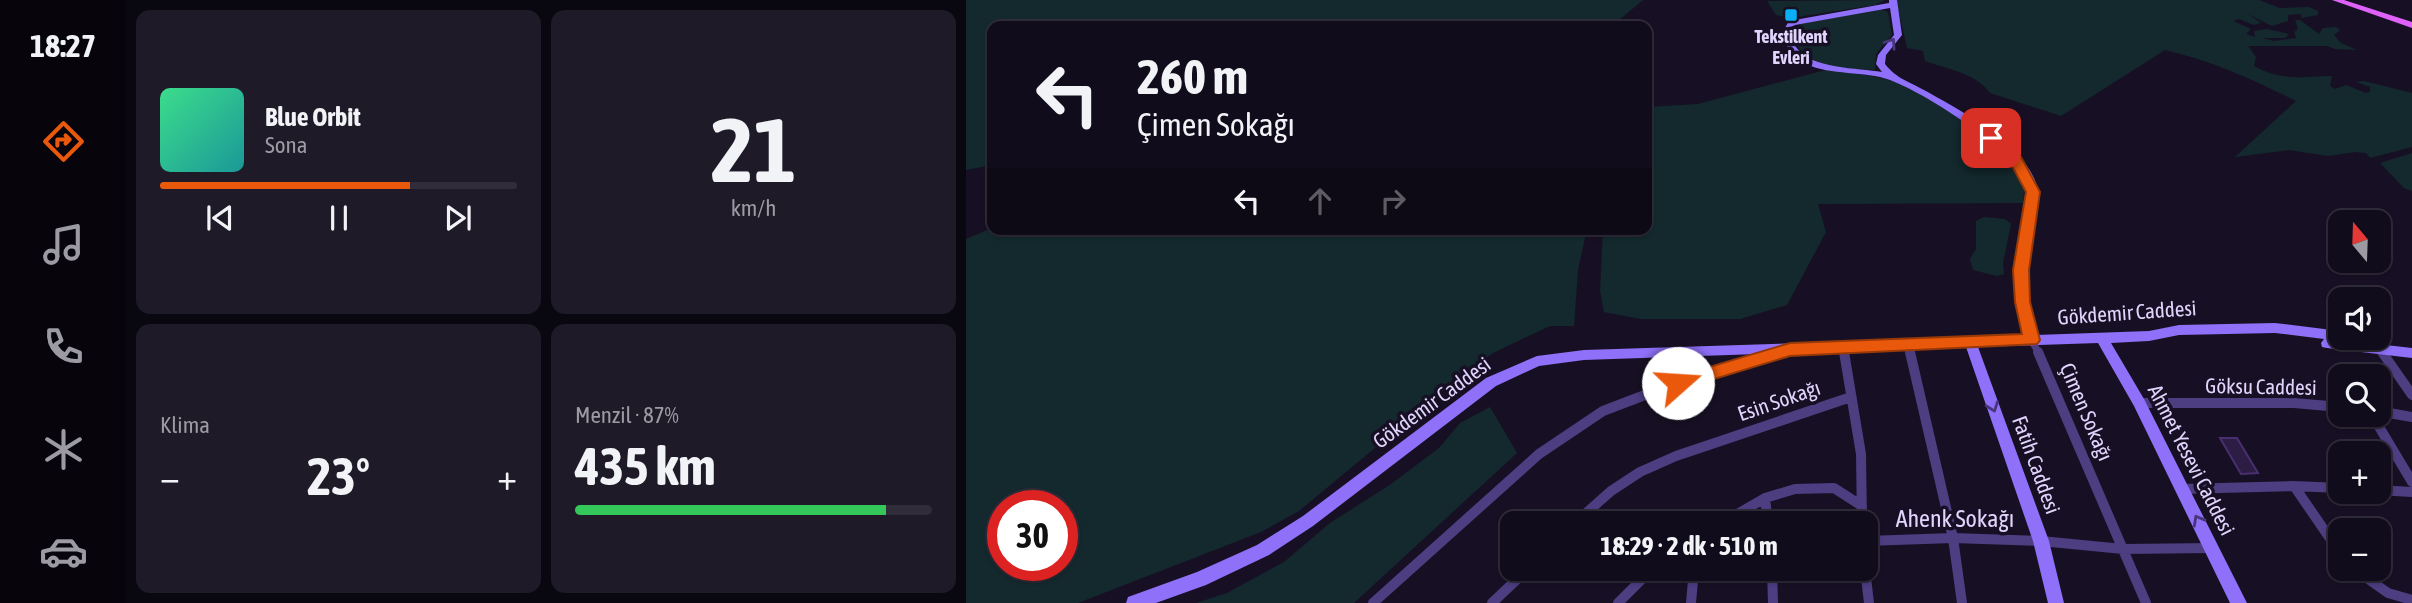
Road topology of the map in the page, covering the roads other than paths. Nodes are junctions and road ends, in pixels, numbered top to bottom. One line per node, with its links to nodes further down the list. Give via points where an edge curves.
1 (2336, 0): 4 (main road)
2 (2346, 0): 4 (main road)
3 (1893, 2): 5 (main road, one-way to 3, via 1880,64 1898,35); 5 (main road, Çimen Sokağı, via 1798,21 1789,26 1786,36 1793,50 1813,63)
4 (2412, 23)
5 (1891, 76): 9 (main road, Çimen Sokağı, via 1969,122 2024,170 2033,192 2021,270 2022,302)
6 (2149, 335): 7 (main road, Gökdemir Caddesi, via 2275,328); 8 (main road, Gökdemir Caddesi); 10 (main road)
7 (2328, 335)
8 (2102, 338): 9 (main road, Gökdemir Caddesi); 22 (main road, Ahmet Yesevi Caddesi)
9 (2031, 340): 11 (main road, Gökdemir Caddesi); 44 (street, Çimen Sokağı)
10 (2328, 341)
11 (1970, 342): 12 (main road, Gökdemir Caddesi); 42 (main road, Fatih Caddesi, one-way to 42)
12 (1908, 344): 15 (main road, Gökdemir Caddesi); 40 (street)
13 (2412, 344): 14 (main road)
14 (2391, 345)
15 (1843, 347): 17 (main road, Gökdemir Caddesi); 21 (street)
16 (2391, 348): 19 (main road)
17 (1790, 349): 52 (main road, Gökdemir Caddesi, via 1558,357 1515,369 1263,550); 53 (street, Gökdemir Caddesi, via 1700,374 1603,411 1539,454)
18 (2380, 350): 20 (street)
19 (2412, 353)
20 (2412, 395)
21 (1851, 397): 34 (street, via 1861,454); 35 (street, Esin Sokağı, via 1676,456 1640,472)
22 (2139, 403): 23 (street, Göksu Caddesi); 30 (main road, Ahmet Yesevi Caddesi)
23 (2328, 406)
24 (2391, 413): 25 (street)
25 (2412, 417)
26 (2379, 427): 27 (street)
27 (2412, 482)
28 (2294, 486): 29 (street); 30 (street); 39 (street)
29 (2328, 487)
30 (2181, 489): 43 (main road, Ahmet Yesevi Caddesi, one-way to 30)
31 (2391, 491): 32 (street)
32 (2412, 492)
33 (1765, 498): 34 (street, via 1795,489 1834,488); 36 (street); 37 (street)
34 (1862, 506): 38 (street)
35 (1588, 511)
36 (1743, 511)
37 (1767, 511)
38 (1862, 511)
39 (2328, 535)
40 (1952, 538): 41 (street, Ahenk Sokağı); 42 (street, Ahenk Sokağı); 59 (street)
41 (1878, 541)
42 (2041, 541): 44 (street, Ahenk Sokağı); 60 (main road, Fatih Caddesi)
43 (2213, 548): 44 (street, Ahenk Sokağı); 62 (main road, Ahmet Yesevi Caddesi)
44 (2123, 549): 61 (street, Çimen Sokağı)
45 (1515, 581): 54 (street)
46 (1640, 581): 55 (street)
47 (1693, 581): 56 (street)
48 (1772, 581): 57 (street)
49 (1866, 581): 58 (street)
50 (2371, 581): 51 (street, via 2388,593)
51 (2412, 600)
52 (1134, 603)
53 (1373, 603)
54 (1492, 603)
55 (1618, 603)
56 (1691, 603)
57 (1773, 603)
58 (1869, 603)
59 (1962, 603)
60 (2056, 603)
61 (2146, 603)
62 (2239, 603)

